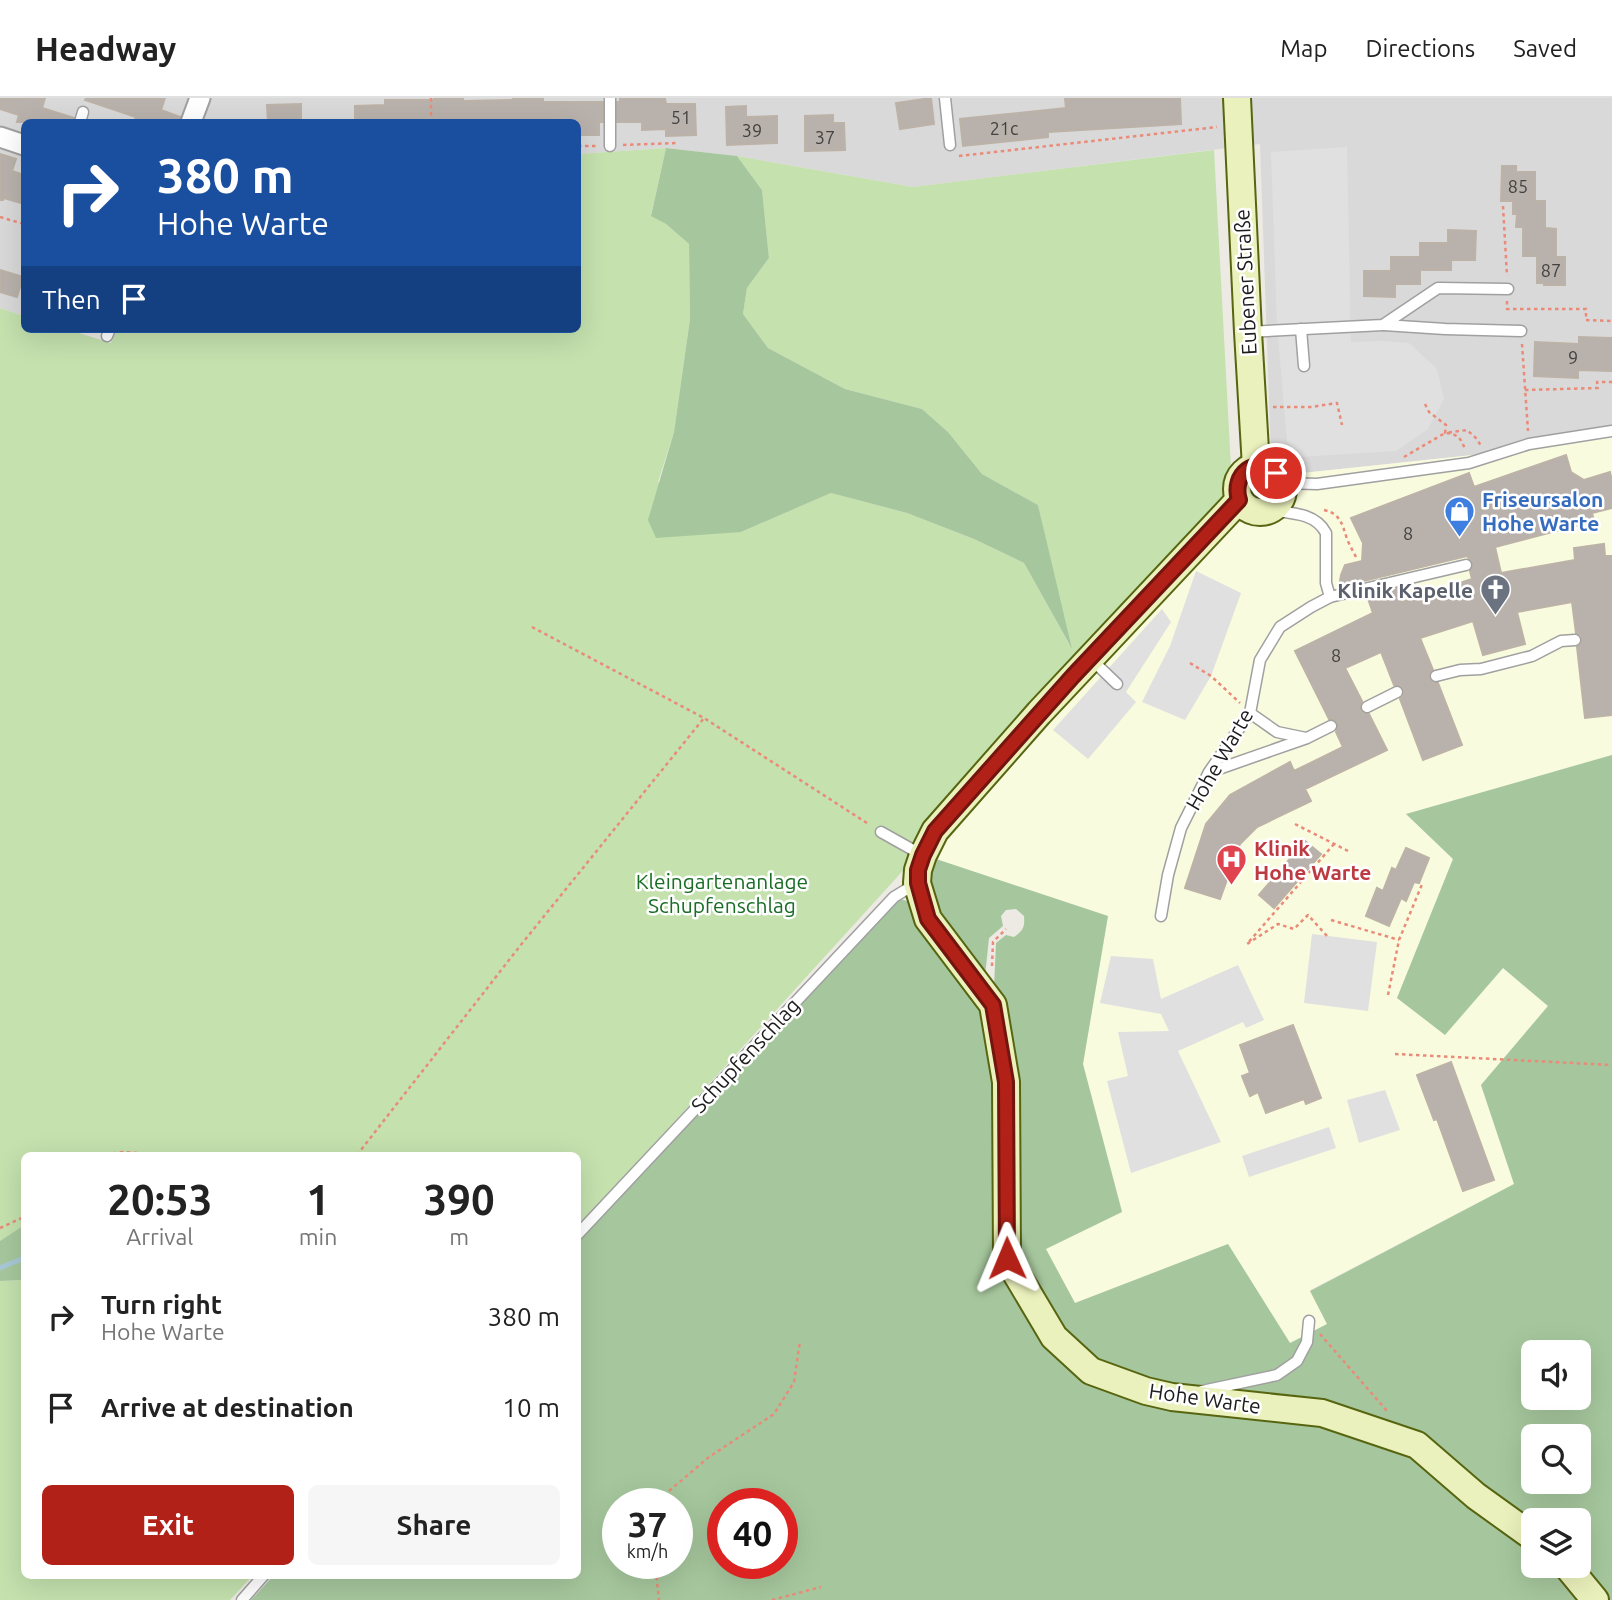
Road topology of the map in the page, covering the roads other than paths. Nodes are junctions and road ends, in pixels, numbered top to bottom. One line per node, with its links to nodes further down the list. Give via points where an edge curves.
1 (200, 98): 5 (street)
2 (610, 98): 9 (lane)
3 (945, 98): 8 (lane)
4 (1237, 98): 14 (street, Eubener Straße)
5 (192, 119)
6 (0, 137): 7 (street)
7 (21, 144)
8 (950, 145)
9 (610, 146)
10 (1508, 289): 11 (lane, via 1438,288)
11 (1383, 325): 12 (lane); 13 (lane)
12 (1301, 330): 14 (lane); 15 (lane)
13 (1521, 331)
14 (1248, 332): 19 (street, Eubener Straße)
15 (1304, 366)
16 (1612, 431): 17 (lane)
17 (1595, 435): 18 (lane); 20 (lane, via 1529,444 1469,463 1317,484)
18 (1612, 439)
19 (1256, 467): 20 (street, via 1272,469); 21 (street, Hohe Warte, via 1241,476)
20 (1282, 483): 22 (street, via 1280,500)
21 (1239, 500): 22 (street, via 1251,510); 26 (street, Hohe Warte)
22 (1268, 510): 24 (lane, via 1301,515 1322,526)
23 (1466, 565): 24 (lane, Hohe Warte)
24 (1330, 597): 31 (lane, Hohe Warte, via 1280,627 1260,660)
25 (1575, 640): 27 (lane, via 1561,641 1532,656)
26 (1089, 658): 28 (lane); 36 (street, Hohe Warte, via 935,831)
27 (1436, 676)
28 (1116, 684)
29 (1397, 692): 30 (lane)
30 (1367, 707)
31 (1250, 713): 33 (lane, via 1277,732); 34 (lane, Hohe Warte)
32 (1331, 726): 33 (lane)
33 (1307, 738): 34 (lane)
34 (1209, 772): 38 (lane, Hohe Warte, via 1181,828)
35 (881, 832): 36 (lane)
36 (923, 855): 37 (street, Hohe Warte)
37 (918, 883): 39 (lane, Schupfenschlag, via 894,897); 41 (street, Hohe Warte, via 928,919 993,1005 1006,1082 1007,1258 1054,1337 1091,1371)
38 (1161, 916)
39 (581, 1231)
40 (1309, 1321): 41 (lane, via 1307,1342 1297,1361 1277,1375)
41 (1172, 1397): 42 (street, Hohe Warte, via 1322,1413 1417,1445)
42 (1521, 1528)
43 (1577, 1578): 46 (street)
44 (260, 1579): 45 (lane)
45 (242, 1600)
46 (1595, 1600)

